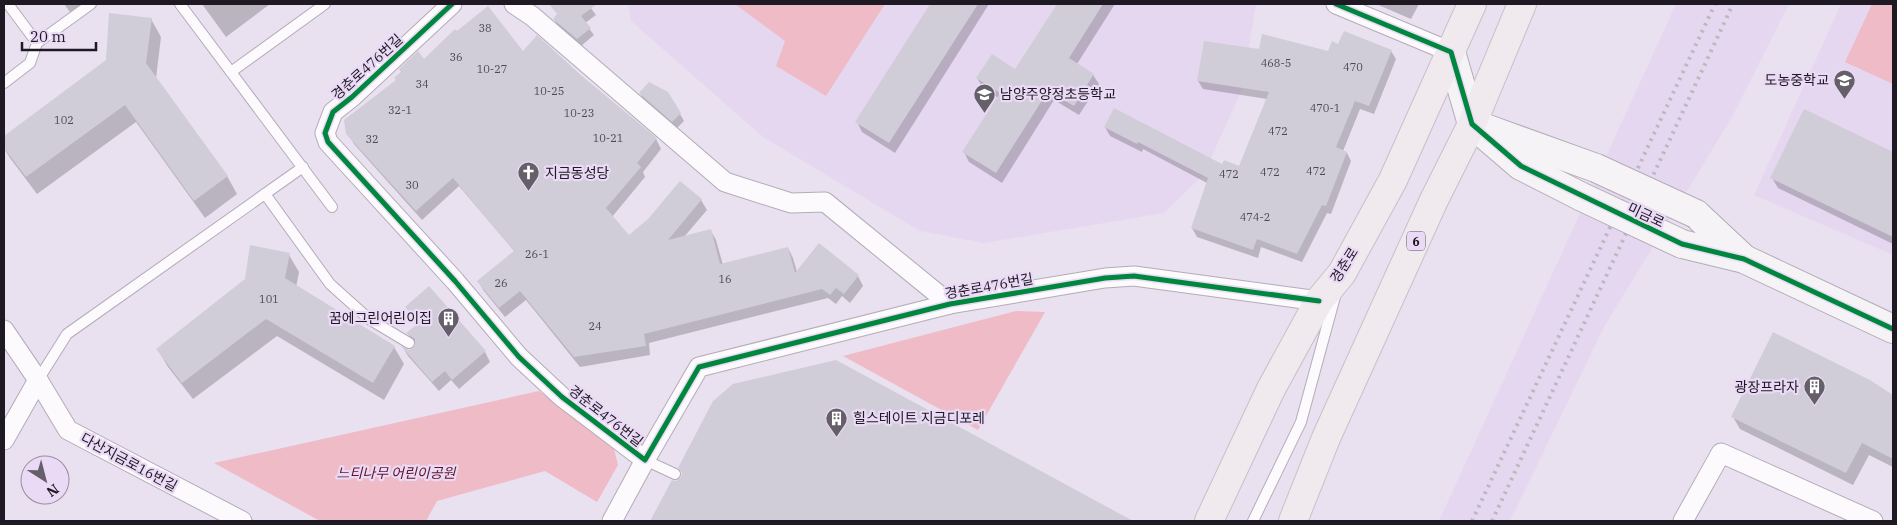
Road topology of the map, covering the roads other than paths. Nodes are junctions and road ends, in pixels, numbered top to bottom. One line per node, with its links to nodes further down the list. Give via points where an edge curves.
1 (8, 4): 10 (lane)
2 (91, 4): 10 (lane)
3 (180, 4): 12 (lane)
4 (325, 4): 12 (lane)
5 (452, 4): 27 (street, 경춘로476번길, via 333,112 325,133 328,142 519,357 562,397)
6 (514, 4): 21 (street, via 725,182 791,203 825,202)
7 (1336, 4): 11 (street)
8 (1472, 4): 11 (main road, 경춘로)
9 (1522, 4): 14 (main road, 6)
10 (37, 42): 13 (lane, via 30,63)
11 (1451, 52): 14 (street); 19 (main road, 경춘로, via 1393,180)
12 (231, 72): 15 (lane)
13 (4, 83)
14 (1472, 124): 18 (street, 미금로, bridge, via 1596,168 1696,214); 18 (street, 미금로, bridge, via 1521,166 1582,197 1682,244); 29 (main road, 6)
15 (303, 167): 16 (lane); 17 (lane)
16 (265, 194): 24 (lane, via 330,284 369,319); 25 (lane, via 66,334)
17 (332, 207)
18 (1744, 258): 22 (street, 미금로)
19 (1342, 273): 20 (main road, 경춘로); 33 (lane, via 1301,422)
20 (1319, 301): 21 (street, 경춘로476번길, via 1134,276); 32 (main road, 경춘로, via 1271,389)
21 (950, 304): 27 (street, 경춘로476번길, via 700,368)
22 (1893, 328)
23 (4, 330): 25 (street, 다산지금로16번길)
24 (409, 343)
25 (38, 380): 26 (street); 30 (street, 다산지금로16번길, via 68,430)
26 (4, 440)
27 (645, 460): 28 (lane); 31 (street)
28 (675, 474)
29 (1291, 513)
30 (242, 521)
31 (612, 521)
32 (1209, 521)
33 (1253, 521)
34 (1683, 521): 35 (street, via 1721,453)
35 (1873, 521)

